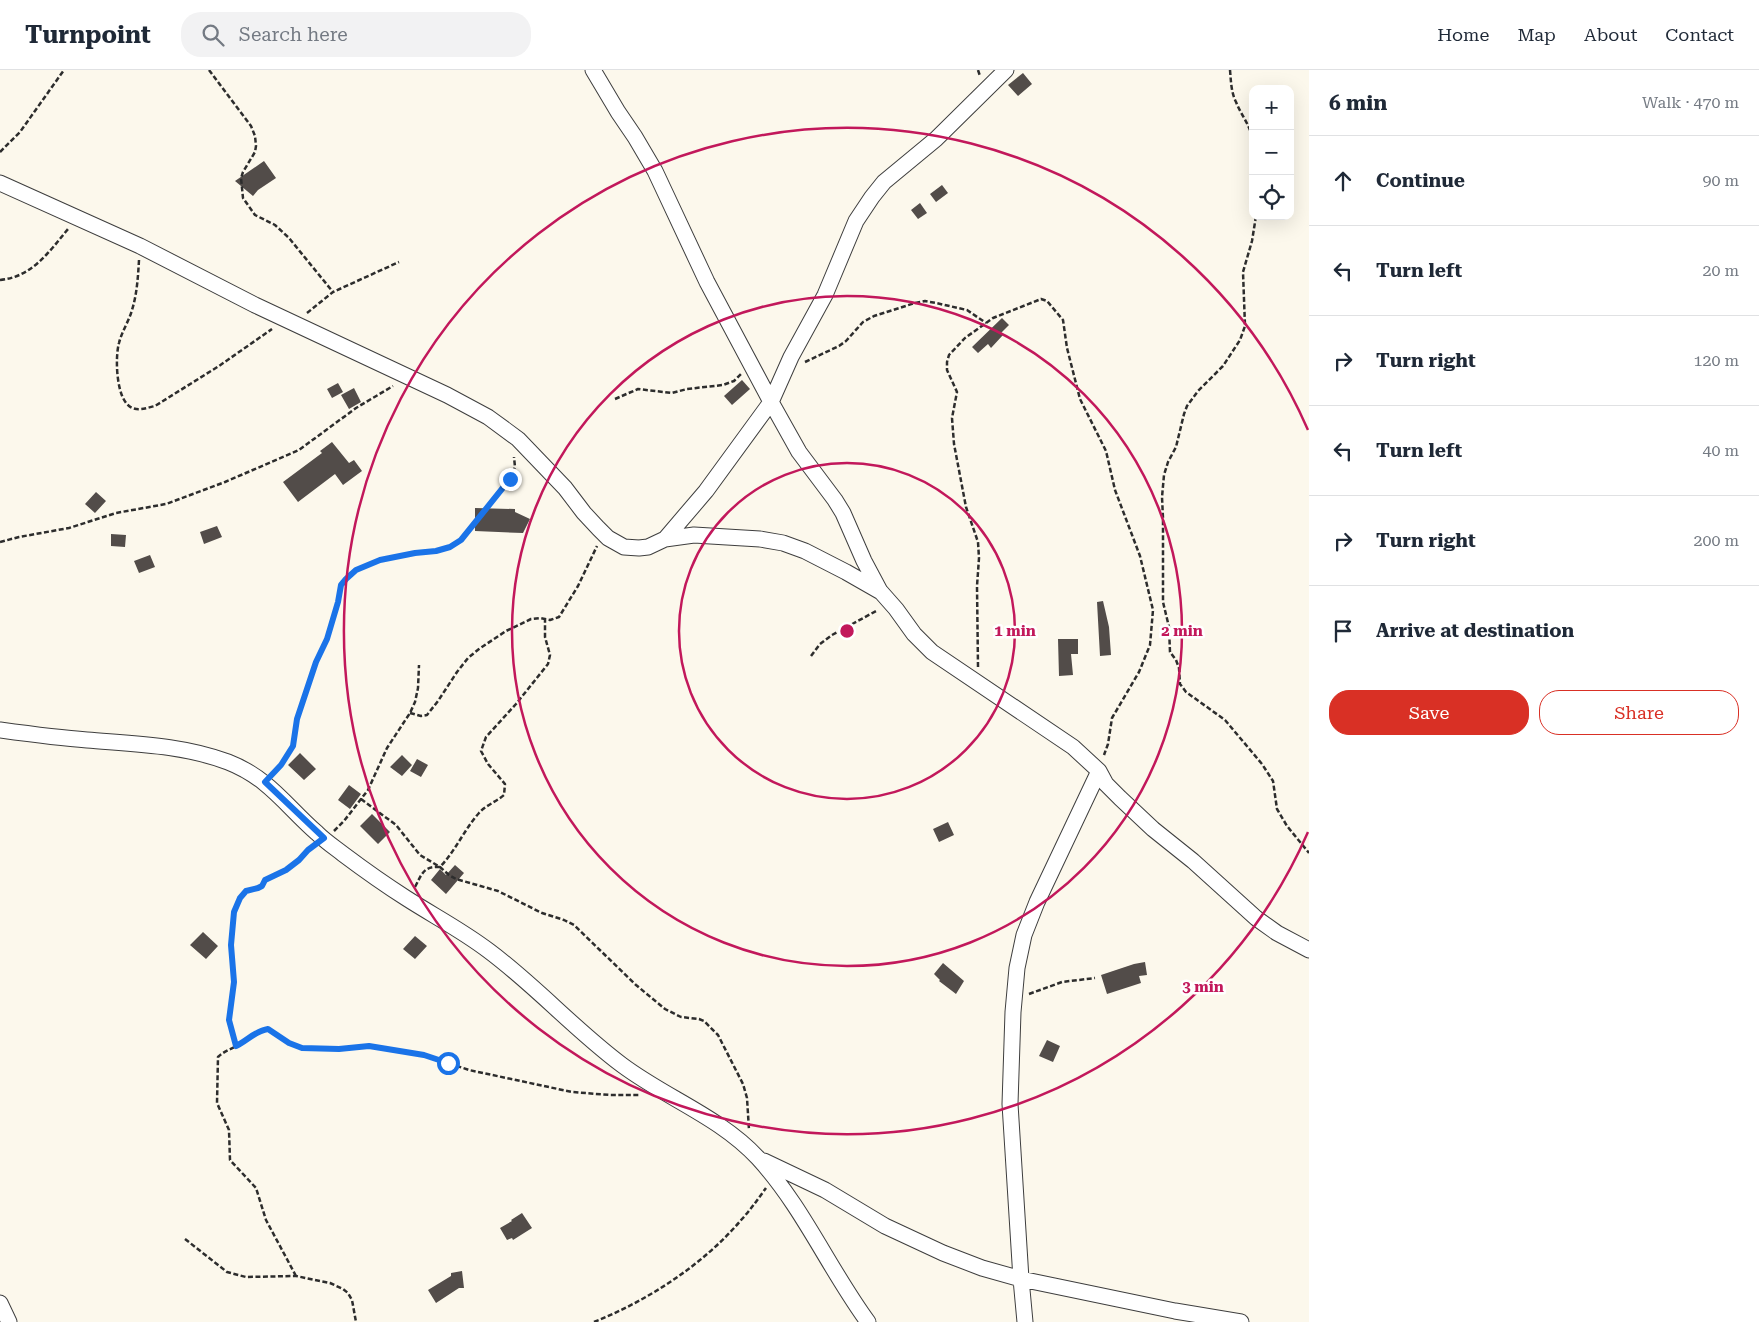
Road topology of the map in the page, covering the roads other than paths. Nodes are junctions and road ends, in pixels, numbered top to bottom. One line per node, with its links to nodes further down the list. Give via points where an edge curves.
1 (593, 70): 4 (street, via 655,171 703,274)
2 (1006, 70): 4 (street, via 936,139 884,182 872,197 856,221 828,288)
3 (0, 182): 5 (street, via 140,246 488,417 518,439 565,488 584,514 605,535 624,547 648,547)
4 (771, 402): 5 (street, via 706,492); 6 (street, via 799,452 843,513)
5 (665, 539): 6 (street, via 694,535 783,543 838,568)
6 (884, 596): 8 (street, via 923,644 1073,747)
7 (0, 730): 10 (street, via 167,747 212,757 252,773 358,865 490,951 603,1050 639,1077 707,1116)
8 (1099, 772): 9 (street, via 1106,784 1153,829 1256,918); 11 (street, via 1024,935 1017,968 1010,1104)
9 (1309, 950)
10 (753, 1153): 11 (street, via 885,1226 943,1253); 14 (street, via 775,1177 810,1228 840,1282)
11 (1021, 1279): 15 (street); 16 (street)
12 (0, 1303): 13 (street)
13 (8, 1322)
14 (868, 1322)
15 (1025, 1322)
16 (1241, 1322)

